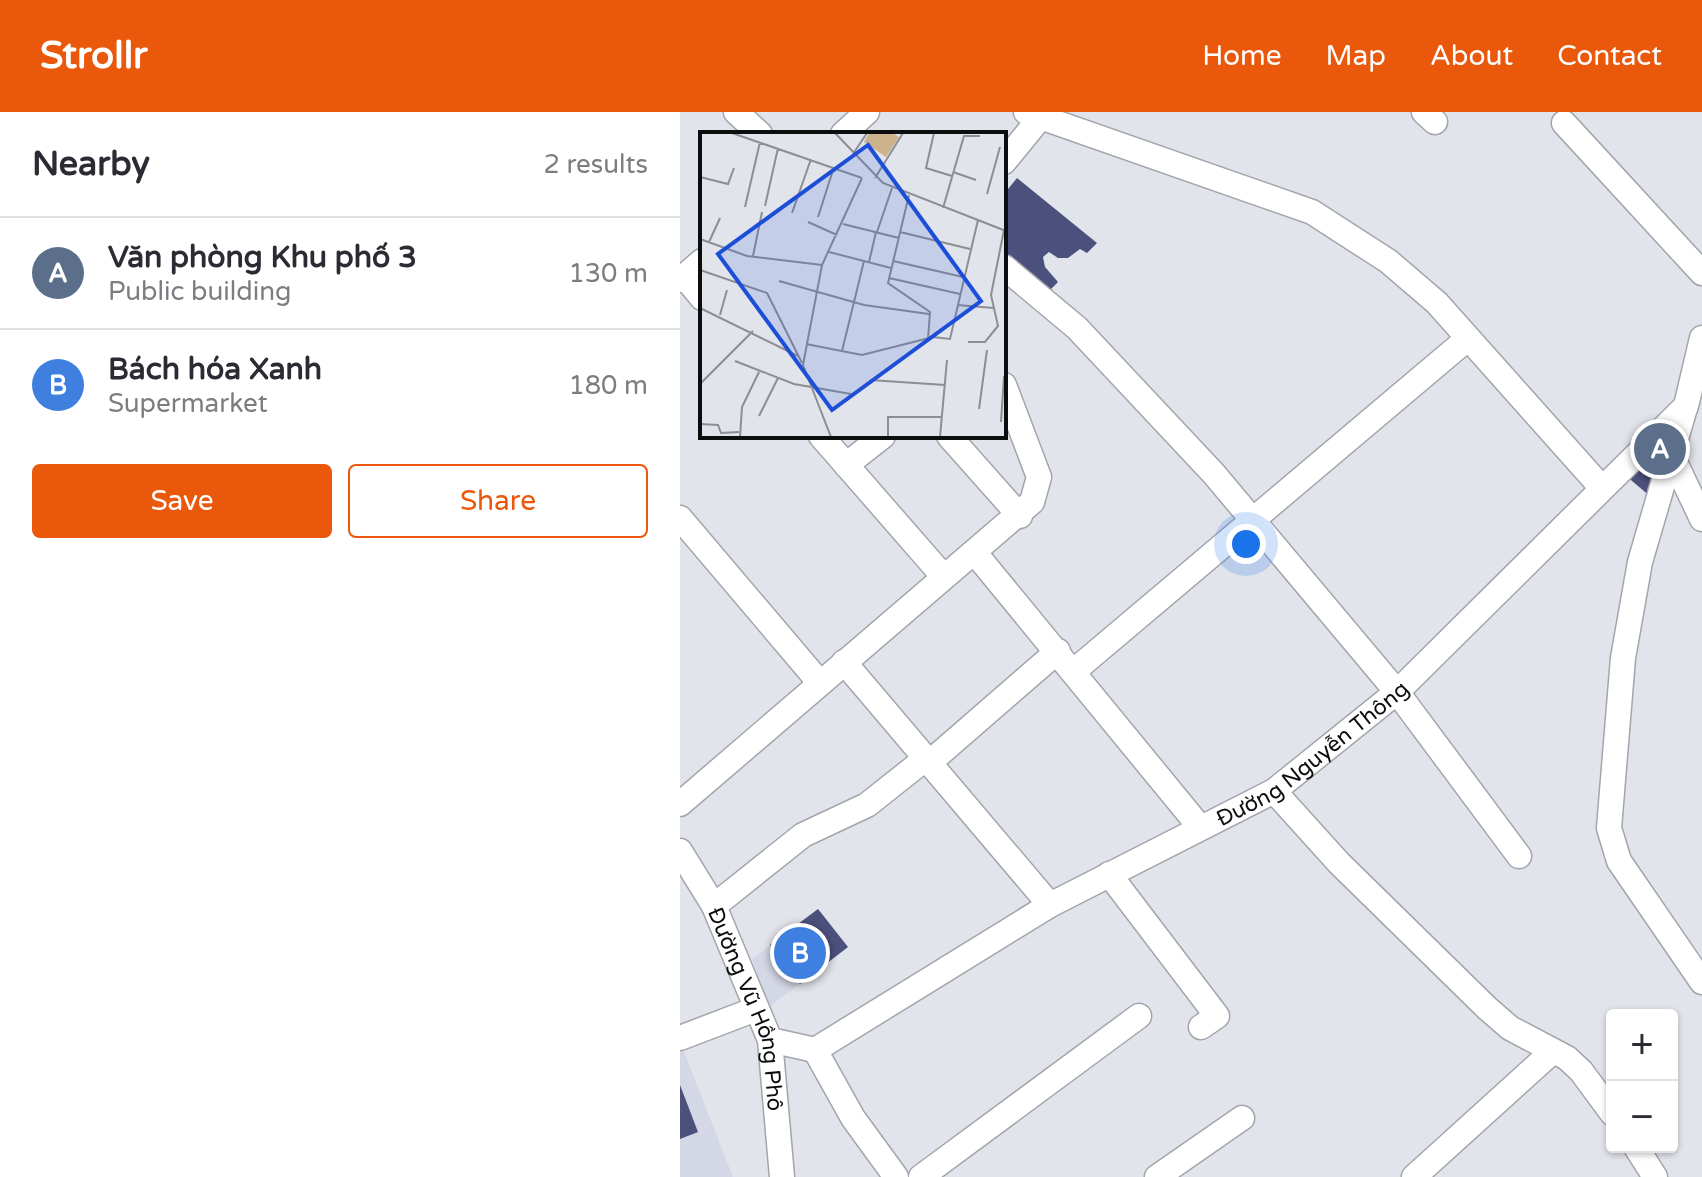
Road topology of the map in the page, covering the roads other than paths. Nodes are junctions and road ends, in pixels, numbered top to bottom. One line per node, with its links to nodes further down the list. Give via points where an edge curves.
1 (736, 112): 5 (street)
2 (867, 112): 6 (street)
3 (1033, 115): 7 (street); 13 (street, via 1312,212 1388,261 1437,303)
4 (1564, 123): 10 (street)
5 (758, 132)
6 (845, 132)
7 (1006, 159)
8 (1006, 269): 25 (street, via 1077,328)
9 (689, 272): 11 (street)
10 (1702, 273)
11 (700, 294)
12 (1702, 338): 15 (street)
13 (1466, 340): 21 (street); 25 (street)
14 (1006, 390): 22 (street, via 1039,477 1036,496)
15 (1686, 406): 19 (street); 21 (street, Đường Nguyễn Thông)
16 (823, 438): 20 (street)
17 (880, 438): 20 (street)
18 (951, 438): 22 (street)
19 (1672, 456): 24 (street); 42 (street, via 1640,562 1623,658 1609,828 1619,861)
20 (846, 465): 27 (street)
21 (1601, 487): 32 (street, Đường Nguyễn Thông)
22 (1020, 516): 26 (street)
23 (680, 518): 31 (street)
24 (1702, 519)
25 (1252, 521): 30 (street); 32 (street)
26 (975, 553): 27 (street); 28 (street)
27 (943, 576): 29 (street)
28 (1058, 651): 30 (street); 33 (street)
29 (844, 662): 31 (street); 33 (street)
30 (1074, 671): 36 (street)
31 (820, 683): 35 (street)
32 (1397, 692): 34 (street, Đường Nguyễn Thông); 38 (street)
33 (927, 761): 40 (street); 41 (street, via 867,805 803,835)
34 (1274, 791): 36 (street, Đường Nguyễn Thông); 49 (street, via 1339,863 1487,1008 1510,1028)
35 (680, 804)
36 (1199, 826): 39 (street, Đường Nguyễn Thông)
37 (680, 851): 41 (street, Đường Vũ Hồng Phô)
38 (1519, 856)
39 (1109, 874): 40 (street, Đường Nguyễn Thông); 45 (street, via 1217,1016)
40 (1050, 905): 48 (street, Đường Nguyễn Thông)
41 (714, 906): 43 (street, Đường Vũ Hồng Phô)
42 (1702, 982)
43 (756, 1009): 46 (street); 47 (street, Đường Vũ Hồng Phô)
44 (1139, 1016): 55 (street)
45 (1201, 1027)
46 (680, 1038)
47 (770, 1040): 48 (street); 53 (street, Đường Vũ Hồng Phô)
48 (815, 1050): 54 (street, via 853,1118)
49 (1553, 1051): 50 (street, via 1581,1071); 57 (street)
50 (1606, 1105)
51 (1242, 1118): 56 (street)
52 (1640, 1153): 58 (street)
53 (782, 1177)
54 (896, 1177)
55 (921, 1177)
56 (1157, 1177)
57 (1414, 1177)
58 (1655, 1177)

